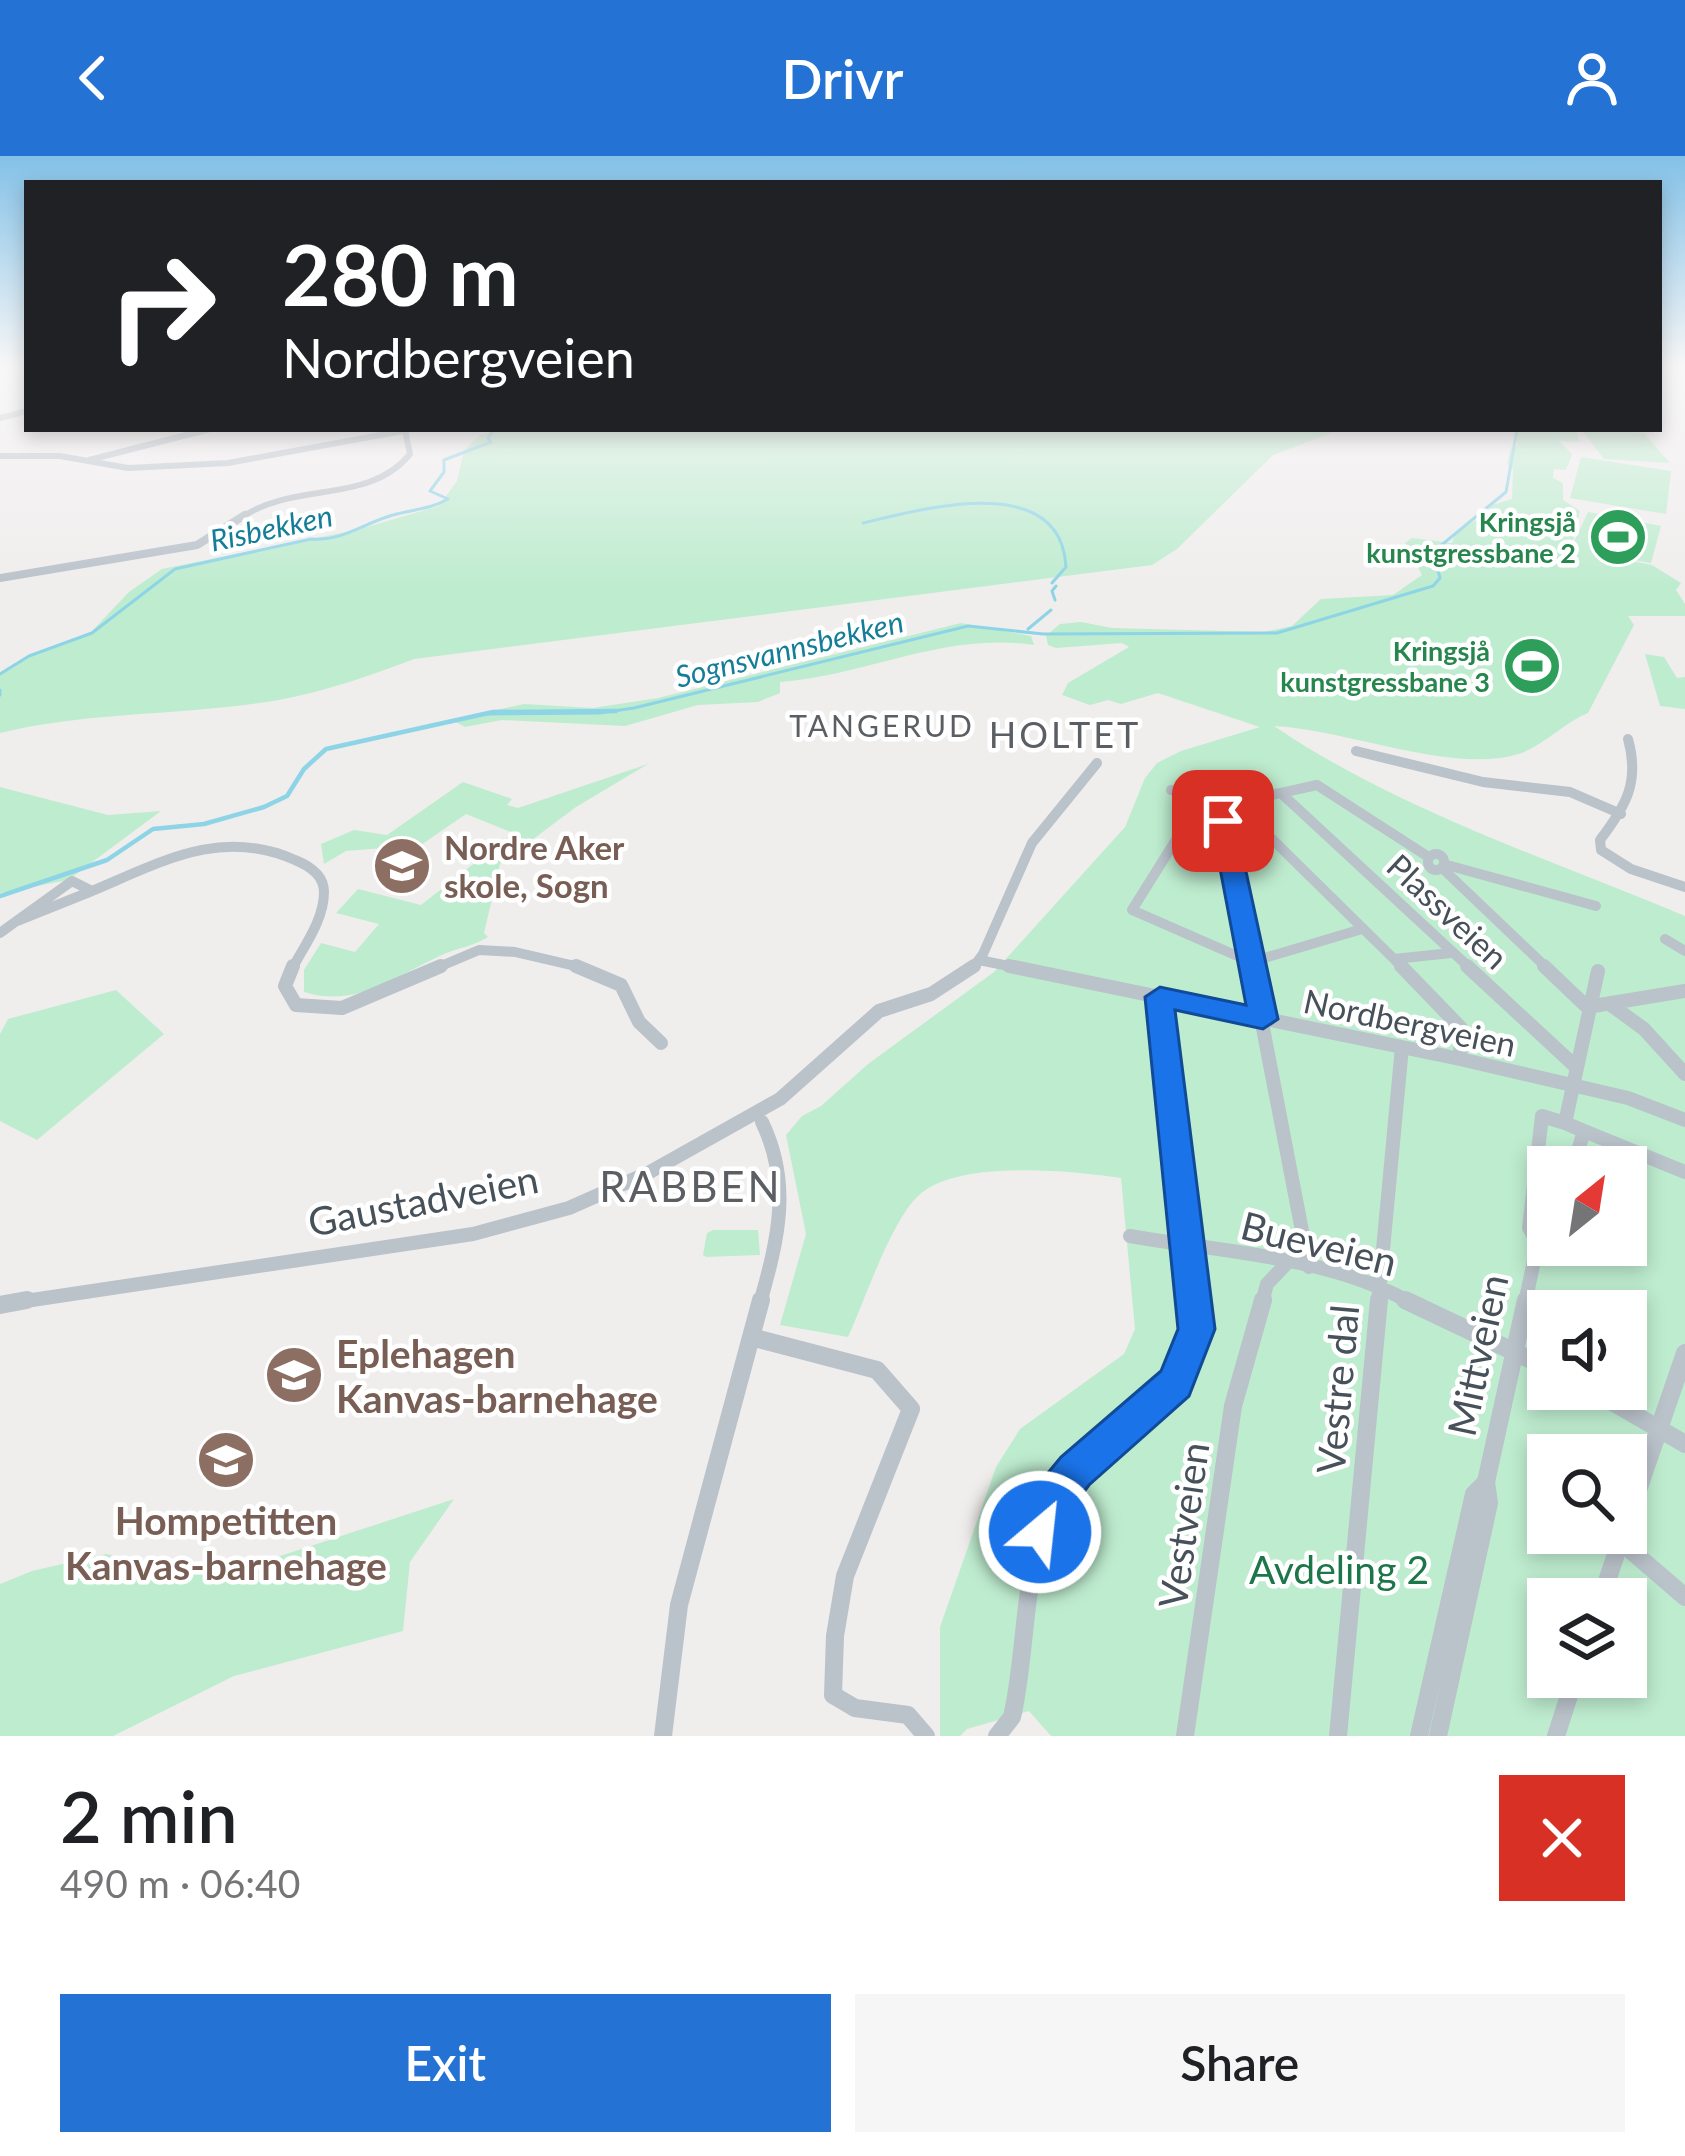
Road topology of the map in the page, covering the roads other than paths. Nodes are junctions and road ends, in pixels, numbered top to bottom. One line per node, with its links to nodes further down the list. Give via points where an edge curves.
1 (169, 440): 5 (street)
2 (356, 440): 5 (street, via 227,464 128,468)
3 (409, 440): 6 (street, via 410,454 395,472 277,498 197,545)
4 (0, 456): 5 (street)
5 (87, 461)
6 (0, 578)
7 (1628, 739): 12 (street, via 1634,777)
8 (1356, 751): 12 (street, via 1483,782 1570,792)
9 (1096, 763): 23 (street, via 1032,843)
10 (1171, 790): 11 (street, via 1254,799)
11 (1282, 794): 14 (street, via 1317,785 1427,856 1439,856); 21 (street, Plassveien)
12 (1621, 814): 15 (street, via 1601,850)
13 (1223, 820): 17 (street, via 1263,830); 24 (street); 24 (street, via 1189,819 1132,910)
14 (1445, 867): 16 (street); 29 (street)
15 (1685, 887)
16 (1596, 906)
17 (1362, 929): 22 (street); 24 (street)
18 (0, 933): 31 (street, via 72,881 92,891 209,845 254,842 310,867 323,884 322,904 285,986 296,1005 342,1008 479,950 515,952 621,985 639,1022)
19 (1665, 939): 20 (street)
20 (1685, 951)
21 (1451, 952): 22 (street); 34 (street, Plassveien)
22 (1394, 959): 33 (street, via 1461,1028)
23 (980, 960): 27 (street, Nordbergveien); 50 (street, Gaustadveien, via 945,987 868,1018 780,1099 700,1147 545,1216 439,1241)
24 (1251, 962): 30 (street)
25 (1598, 970): 29 (street)
26 (1685, 992): 28 (street)
27 (1160, 997): 30 (street, Nordbergveien); 45 (street)
28 (1610, 1005): 29 (street); 35 (street)
29 (1587, 1007): 34 (street)
30 (1263, 1019): 32 (street, Nordbergveien); 48 (street)
31 (661, 1042)
32 (1402, 1047): 33 (street, Nordbergveien); 49 (street, Vestre dal)
33 (1460, 1059): 36 (street, Nordbergveien)
34 (1576, 1067): 36 (street)
35 (1685, 1074)
36 (1573, 1085): 37 (street, Nordbergveien); 39 (street)
37 (1685, 1120)
38 (762, 1122): 51 (street, via 773,1147 782,1236)
39 (1565, 1123): 40 (street); 41 (street, Mittveien, via 1542,1116)
40 (1584, 1131): 42 (street); 43 (street)
41 (1539, 1146)
42 (1579, 1146)
43 (1685, 1172)
44 (1130, 1236): 45 (street, Bueveien)
45 (1188, 1246): 46 (street, Bueveien); 65 (street, via 1197,1329 1175,1383 1057,1494 1040,1532 1012,1717)
46 (1288, 1262): 48 (street, Bueveien); 66 (street, Vestveien, via 1267,1284 1233,1406)
47 (1537, 1266): 52 (street, Mittveien)
48 (1309, 1267): 49 (street, Bueveien)
49 (1380, 1285): 52 (street, Bueveien); 67 (street, Vestre dal)
50 (0, 1306)
51 (752, 1337): 63 (street, via 679,1606); 64 (street, via 878,1370 911,1409 848,1564 833,1695 850,1710 908,1713)
52 (1517, 1352): 54 (street, Bueveien); 59 (street, Mittveien)
53 (1685, 1353): 56 (street)
54 (1527, 1357)
55 (1628, 1410): 56 (street)
56 (1660, 1428): 57 (street); 58 (street)
57 (1685, 1444)
58 (1647, 1465)
59 (1486, 1482): 68 (street, Mittveien, via 1474,1494); 69 (street, Mittveien, via 1490,1503)
60 (1643, 1554): 61 (street)
61 (1685, 1597)
62 (1568, 1698): 70 (street)
63 (663, 1736)
64 (926, 1736)
65 (997, 1736)
66 (1185, 1736)
67 (1338, 1736)
68 (1419, 1736)
69 (1438, 1736)
70 (1556, 1736)

